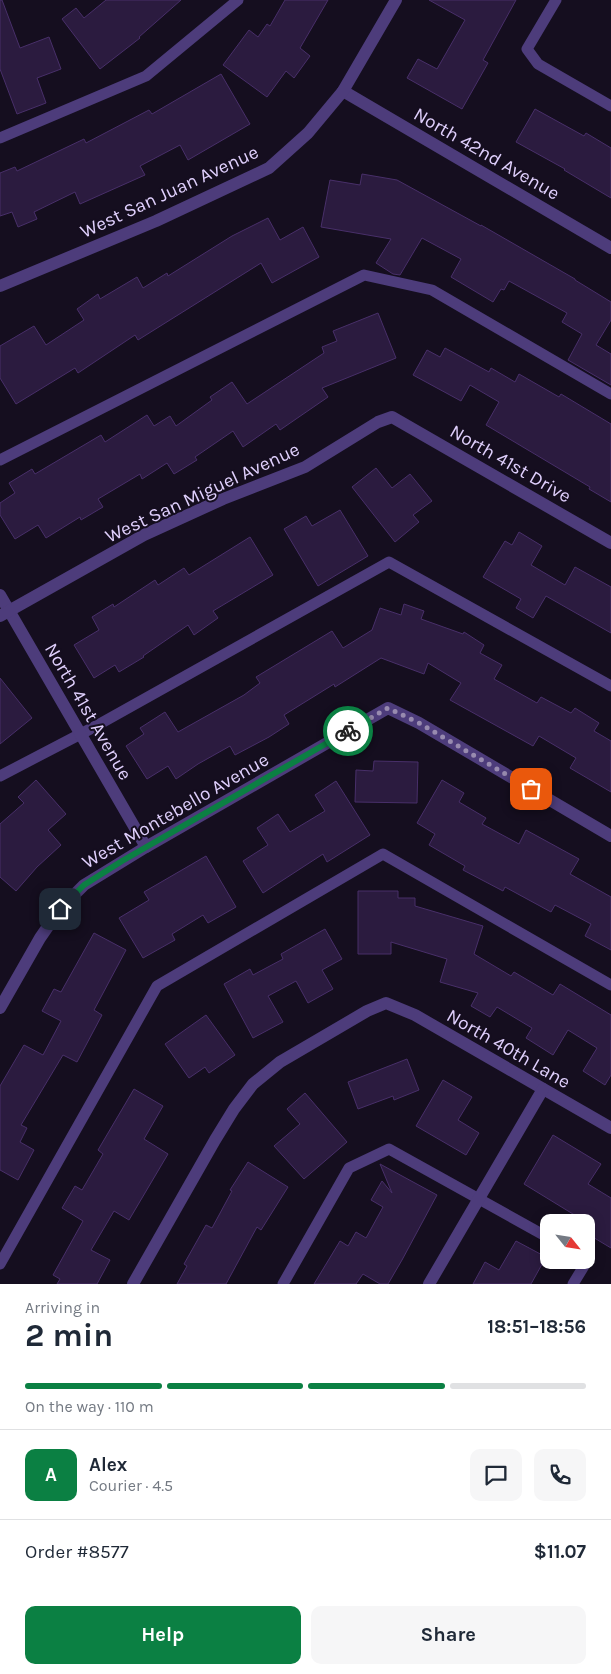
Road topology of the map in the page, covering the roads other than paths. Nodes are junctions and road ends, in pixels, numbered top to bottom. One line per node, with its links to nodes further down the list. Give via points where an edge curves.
1 (238, 0): 6 (lane, via 146,76)
2 (396, 0): 4 (street, West San Juan Avenue)
3 (556, 0): 5 (lane, via 527,49 538,64)
4 (343, 91): 7 (street, North 42nd Avenue); 8 (street, West San Juan Avenue, via 308,133 269,168 156,221)
5 (611, 106)
6 (0, 138)
7 (611, 248)
8 (0, 286)
9 (611, 394): 11 (lane, via 432,290 364,275)
10 (392, 417): 12 (street, North 41st Drive); 14 (street, West San Miguel Avenue, via 378,422 305,467 144,535)
11 (0, 460)
12 (611, 543)
13 (0, 595): 14 (street, North 41st Avenue)
14 (5, 614): 16 (street, North 41st Avenue)
15 (611, 686): 16 (lane, via 389,562)
16 (82, 734): 17 (lane); 19 (street, North 41st Avenue)
17 (0, 776)
18 (611, 836): 19 (street, West Montebello Avenue, via 388,708)
19 (146, 847): 21 (street, West Montebello Avenue, via 84,885 60,909)
20 (611, 985): 26 (lane, via 384,854 158,986)
21 (0, 1008)
22 (543, 1089): 23 (street, North 40th Lane); 24 (street); 28 (street, North 40th Lane, via 416,1015 386,1003 367,1011 280,1062 253,1084 234,1108)
23 (611, 1128)
24 (479, 1198): 25 (lane); 29 (lane, via 388,1149 349,1168); 30 (street)
25 (540, 1233)
26 (0, 1264)
27 (582, 1269): 31 (lane)
28 (133, 1284)
29 (283, 1284)
30 (429, 1284)
31 (574, 1284)

